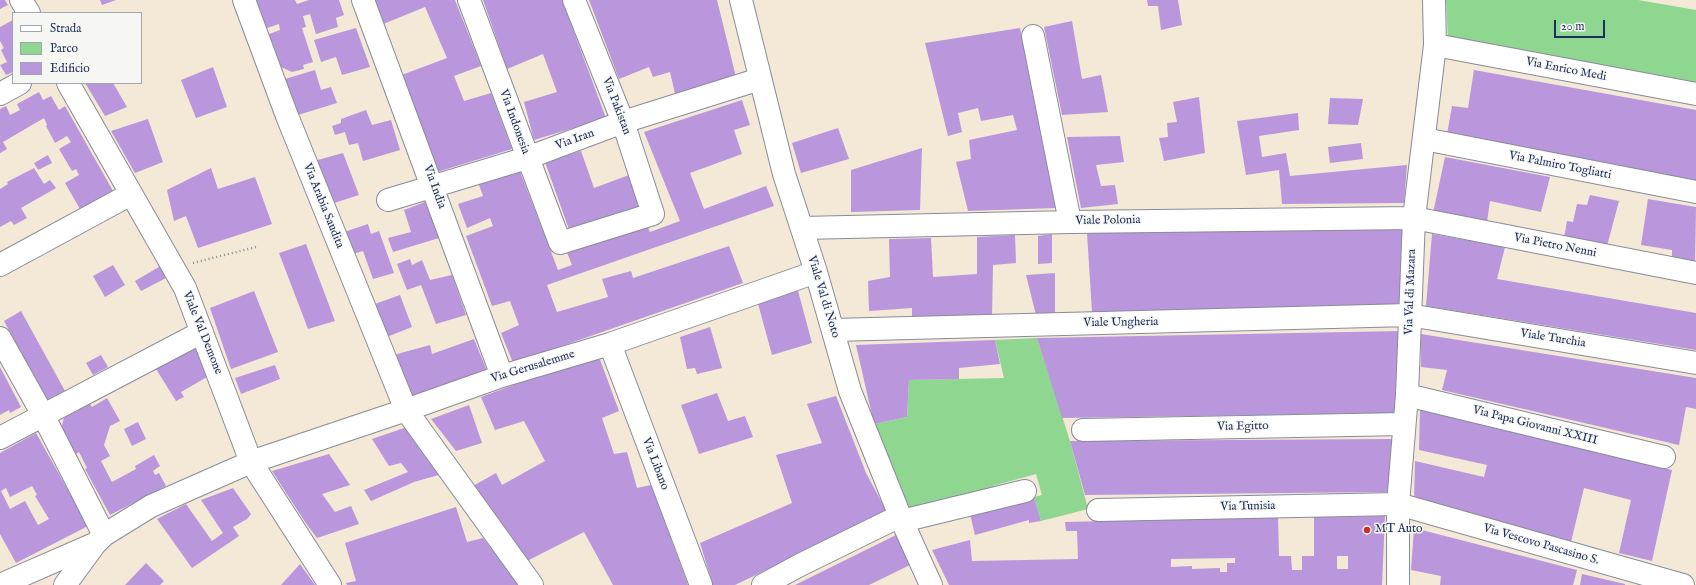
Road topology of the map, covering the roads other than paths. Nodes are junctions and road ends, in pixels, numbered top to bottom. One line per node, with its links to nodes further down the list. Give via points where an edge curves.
1 (21, 0): 8 (street)
2 (244, 0): 38 (street, Via Arabia Saudita, via 287,116)
3 (363, 0): 19 (street, Via India)
4 (469, 0): 18 (street, Via Indonesia)
5 (574, 0): 16 (street, Via Pakistan)
6 (741, 0): 11 (street, Viale Val di Noto)
7 (1434, 0): 10 (street, Via Val di Mazara)
8 (28, 12)
9 (1033, 36): 24 (street)
10 (1435, 45): 15 (street, Via Enrico Medi); 17 (street, Via Val di Mazara)
11 (760, 79): 16 (street, Via Iran); 25 (street, Viale Val di Noto, via 784,174)
12 (18, 84): 14 (street)
13 (69, 84): 21 (street, Viale Val Demone)
14 (0, 94)
15 (1696, 94)
16 (623, 122): 18 (street, Via Iran); 26 (street, Via Pakistan, via 654,214)
17 (1424, 139): 20 (street, Via Palmiro Togliatti); 23 (street, Via Val di Mazara)
18 (527, 158): 19 (street, Via Iran); 26 (street, Via Indonesia)
19 (434, 187): 22 (street, Via Iran); 36 (street, Via India)
20 (1696, 192)
21 (131, 194): 27 (street); 32 (street, Viale Val Demone, via 185,288)
22 (388, 200)
23 (1414, 218): 24 (street, Viale Polonia); 29 (street, Via Pietro Nenni); 30 (street, Via Val di Mazara)
24 (1070, 222): 25 (street, Viale Polonia)
25 (802, 228): 28 (street, Viale Val di Noto)
26 (560, 243)
27 (0, 265)
28 (816, 272): 31 (street, Viale Val di Noto); 34 (street, Via Gerusalemme)
29 (1696, 273)
30 (1409, 316): 31 (street, Viale Ungheria); 35 (street, Viale Turchia); 37 (street, Via Val di Mazara)
31 (833, 330): 48 (street, Viale Val di Noto, via 850,391)
32 (202, 332): 39 (street); 44 (street, Viale Val Demone)
33 (0, 338): 39 (street)
34 (610, 344): 36 (street, Via Gerusalemme); 54 (street, Via Libano)
35 (1696, 363)
36 (502, 376): 38 (street, Via Gerusalemme)
37 (1407, 395): 40 (street, Via Val di Mazara); 43 (street, Via Papa Giovanni XXIII)
38 (406, 410): 44 (street, Via Gerusalemme); 53 (street, Via Arabia Saudita)
39 (43, 415): 42 (street); 49 (street)
40 (1404, 424): 41 (street, Via Egitto); 46 (street, Via Val di Mazara)
41 (1083, 430)
42 (0, 438)
43 (1664, 457)
44 (251, 462): 49 (street, Via Gerusalemme, via 151,506); 52 (street, Viale Val Demone)
45 (1026, 491): 48 (street)
46 (1398, 504): 47 (street, Via Tunisia); 57 (street, Via Val di Mazara); 58 (street, Via Vescovo Pascasino S.)
47 (1098, 510)
48 (901, 519): 55 (street, via 802,564); 56 (street, Viale Val di Noto)
49 (100, 540): 50 (street); 51 (street)
50 (69, 584)
51 (0, 585)
52 (330, 585)
53 (532, 585)
54 (701, 585)
55 (763, 585)
56 (931, 585)
57 (1398, 585)
58 (1683, 585)

